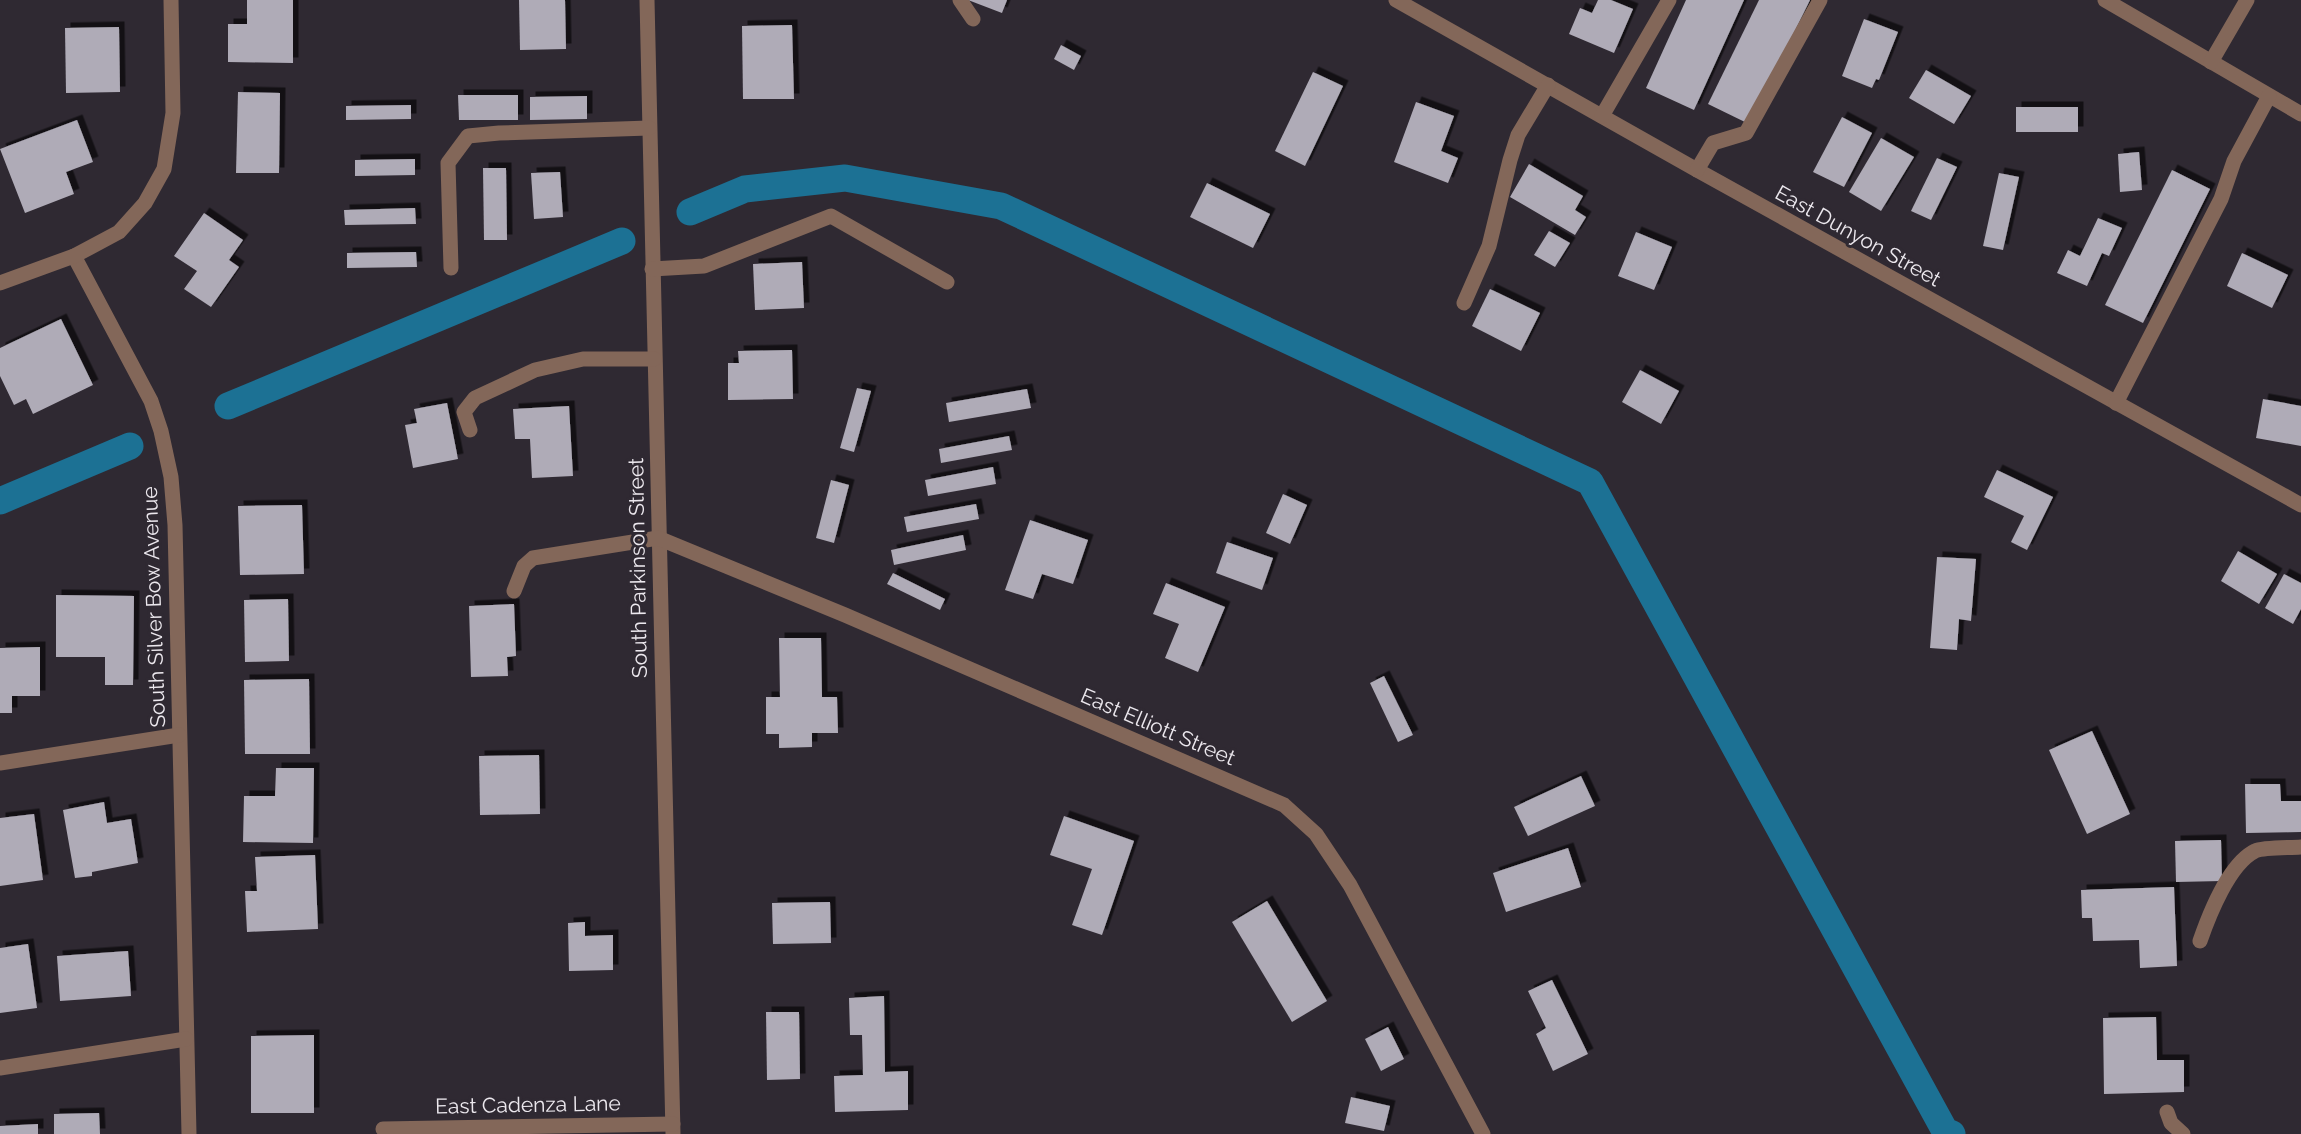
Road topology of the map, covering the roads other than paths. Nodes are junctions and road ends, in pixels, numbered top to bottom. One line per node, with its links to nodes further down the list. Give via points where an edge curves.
1 (171, 0): 17 (street, via 173,113 164,169 145,203 119,232)
2 (646, 0): 15 (street, South Parkinson Street)
3 (960, 0): 9 (street)
4 (1396, 0): 11 (street, East Dunyon Street)
5 (1670, 0): 14 (street)
6 (1820, 0): 16 (street, via 1746,133 1713,143)
7 (2105, 0): 10 (street)
8 (2247, 0): 10 (street)
9 (972, 19)
10 (2211, 62): 12 (street)
11 (1548, 85): 14 (street, East Dunyon Street); 22 (street, via 1518,135 1489,246)
12 (2269, 96): 13 (street); 24 (street)
13 (2301, 114)
14 (1602, 116): 16 (street, East Dunyon Street)
15 (649, 128): 18 (street, via 468,136 448,163); 19 (street, South Parkinson Street)
16 (1697, 170): 24 (street, East Dunyon Street)
17 (74, 256): 21 (street); 29 (street, South Silver Bow Avenue, via 151,401 161,430 171,477 175,525)
18 (451, 268)
19 (652, 269): 20 (street, via 704,266 831,216); 23 (street, South Parkinson Street)
20 (947, 282)
21 (0, 283)
22 (1464, 303)
23 (654, 359): 25 (street, via 583,359 535,370 475,398 464,412); 27 (street, South Parkinson Street)
24 (2116, 403): 26 (street, East Dunyon Street)
25 (470, 430)
26 (2301, 505)
27 (658, 538): 28 (street, via 533,558 524,566); 37 (street, South Parkinson Street); 39 (street, East Elliott Street, via 1284,805 1316,834 1350,885)
28 (514, 591)
29 (179, 735): 30 (street); 33 (street, South Silver Bow Avenue)
30 (0, 763)
31 (2301, 847): 32 (street, via 2256,850 2237,864)
32 (2200, 941)
33 (186, 1039): 34 (street); 38 (street, South Silver Bow Avenue)
34 (0, 1068)
35 (2167, 1112): 40 (street, via 2171,1123)
36 (383, 1129): 37 (street, East Cadenza Lane)
37 (673, 1129)
38 (189, 1134)
39 (1484, 1134)
40 (2183, 1134)

